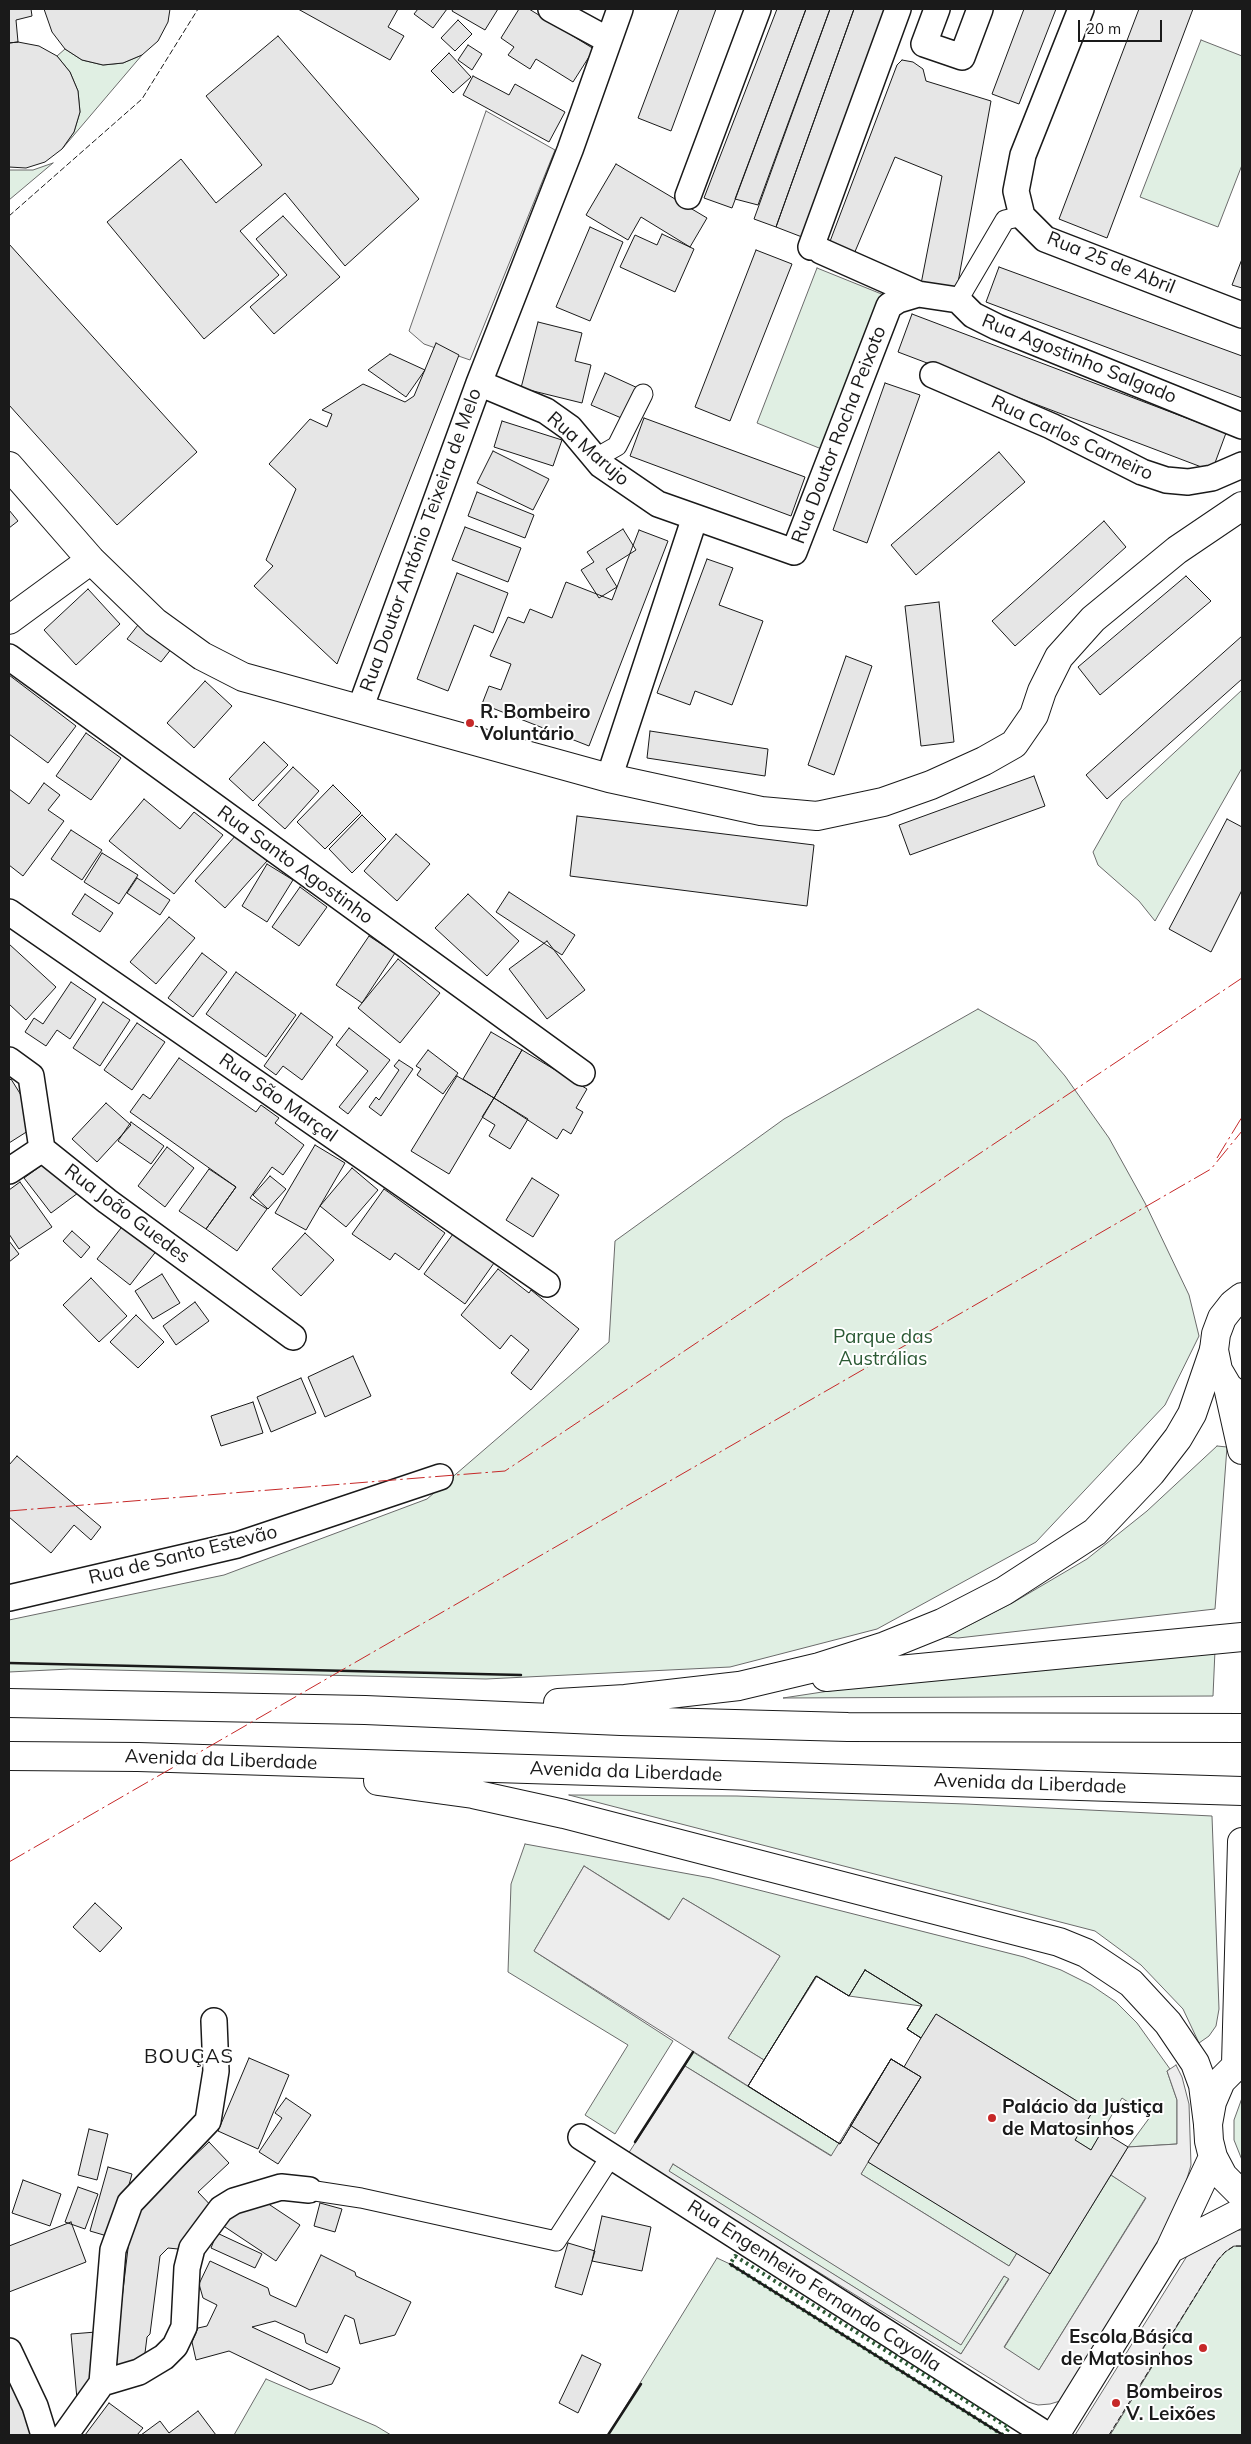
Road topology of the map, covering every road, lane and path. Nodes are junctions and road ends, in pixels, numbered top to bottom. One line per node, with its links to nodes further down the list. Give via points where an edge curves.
1 (551, 9): 8 (street)
2 (620, 9): 8 (street, Rua Doutor António Teixeira de Melo)
3 (758, 9): 9 (street)
4 (898, 9): 11 (street, via 816,249)
5 (980, 9): 7 (street, via 962,57 924,44)
6 (1081, 9): 10 (street, via 1022,155 1016,191)
7 (932, 10)
8 (608, 40): 15 (street, Rua Doutor António Teixeira de Melo, via 570,150)
9 (688, 196)
10 (1022, 216): 12 (street, via 1004,220); 13 (street, Rua 25 de Abril, via 1046,239)
11 (918, 294): 12 (street); 22 (street, Rua Doutor Rocha Peixoto, via 889,306 794,552)
12 (958, 300): 17 (street, Rua Agostinho Salgado, via 972,314 997,327)
13 (1242, 315)
14 (932, 375): 19 (street, Rua Carlos Carneiro, via 1051,426 1142,472 1166,480 1188,482 1212,478)
15 (479, 383): 18 (street, Rua Marujo, via 546,411 570,428); 26 (street, Rua Doutor António Teixeira de Melo)
16 (643, 394): 18 (street, via 617,446)
17 (1242, 426)
18 (596, 458): 22 (street, Rua Marujo, via 658,504)
19 (1242, 465)
20 (9, 466): 23 (main road)
21 (1242, 506): 27 (main road, Rua Doutor António Teixeira de Melo, via 1177,550 1093,619 1059,657 1034,715 1014,744 931,785 883,802 817,816 761,812)
22 (695, 518): 27 (street)
23 (91, 560): 24 (main road); 26 (main road, via 155,622 202,656 243,677)
24 (9, 620)
25 (9, 657): 30 (street, Rua Santo Agostinho)
26 (360, 709): 27 (main road, Rua Doutor António Teixeira de Melo)
27 (609, 778)
28 (9, 912): 33 (street, Rua São Marçal)
29 (9, 1060): 31 (street, via 31,1076)
30 (582, 1073)
31 (42, 1149): 32 (street); 35 (street, Rua João Guedes, via 107,1201)
32 (9, 1171)
33 (547, 1284)
34 (1242, 1298): 36 (main road, via 1222,1318)
35 (293, 1337)
36 (1214, 1350): 37 (main road, via 1218,1370); 42 (main road, via 1202,1389 1178,1438 1129,1498 1095,1532 1004,1591 942,1623 820,1667)
37 (1235, 1393): 38 (main road)
38 (1242, 1450)
39 (440, 1477): 40 (street, Rua de Santo Estevão, via 237,1546)
40 (9, 1598)
41 (1242, 1637): 42 (main road)
42 (738, 1686): 44 (main road, via 625,1699)
43 (9, 1703): 44 (main road)
44 (365, 1710): 45 (main road, via 848,1727)
45 (1242, 1728)
46 (9, 1756): 47 (main road, Avenida da Liberdade)
47 (138, 1757): 48 (main road, Avenida da Liberdade); 53 (main road, via 412,1784 473,1794 564,1814 1059,1942 1111,1968 1144,1995 1168,2023 1196,2067 1203,2085)
48 (1242, 1791)
49 (1242, 1842): 50 (main road)
50 (1241, 1941): 52 (main road)
51 (214, 2021): 62 (street, via 216,2071 208,2121 130,2203 113,2250)
52 (1239, 2062): 53 (main road, via 1221,2081 1212,2102)
53 (1208, 2124): 56 (main road)
54 (581, 2137): 55 (street, Rua Engenheiro Fernando Cayolla)
55 (611, 2156): 57 (street, via 556,2241 361,2198); 65 (street, Rua Engenheiro Fernando Cayolla)
56 (1213, 2157): 58 (main road, via 1223,2176); 60 (main road)
57 (309, 2190): 62 (street, via 281,2187 221,2209 192,2248 187,2268 184,2327 175,2346 139,2372)
58 (1242, 2195)
59 (1242, 2212): 60 (main road)
60 (1170, 2250): 66 (main road)
61 (9, 2351): 63 (street, via 35,2406)
62 (102, 2383): 64 (street)
63 (44, 2435)
64 (65, 2435)
65 (1047, 2435)
66 (1055, 2435)

